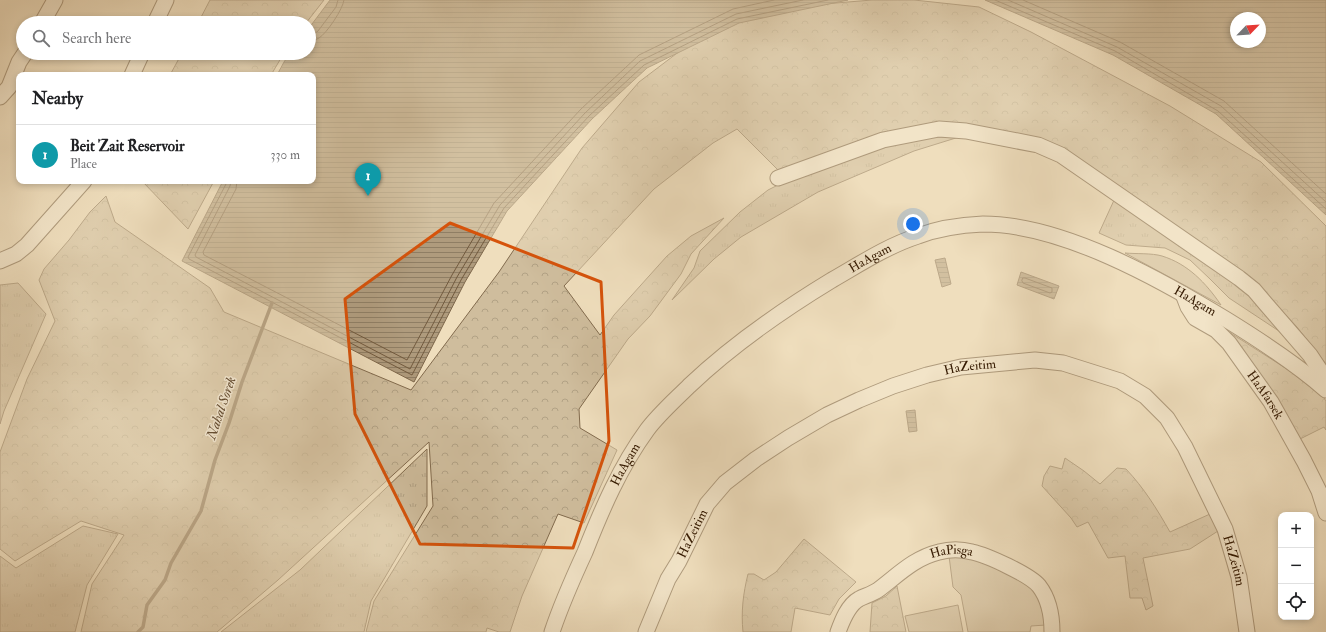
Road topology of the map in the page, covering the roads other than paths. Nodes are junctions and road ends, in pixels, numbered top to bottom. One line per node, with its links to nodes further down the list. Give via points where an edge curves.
1 (55, 0): 3 (street)
2 (166, 0): 4 (street)
3 (46, 16)
4 (158, 16)
5 (20, 60): 8 (street, via 9,87)
6 (139, 60): 7 (street)
7 (133, 72)
8 (0, 97)
9 (778, 178): 13 (street, via 883,140 939,129 966,131 1038,145 1061,155 1254,290 1310,355)
10 (81, 184): 11 (street, via 27,245 16,254)
11 (0, 261)
12 (1183, 294): 14 (street, HaAgam, via 1271,348); 15 (street, HaAfarsek, via 1195,318 1216,330 1229,343 1271,402 1304,461); 16 (street, HaAgam, via 1128,265 1083,246 1037,231 1007,226 984,224 940,229 877,254 798,300 747,336 695,380 652,424 609,493)
13 (1326, 379)
14 (1326, 390)
15 (1326, 513)
16 (552, 632)
17 (646, 632): 20 (street, HaZeitim, via 668,579 707,504 725,483 756,459 827,415 892,386 961,367 1035,360 1063,363 1120,381 1146,396 1167,418 1185,447 1225,529 1237,568)
18 (838, 632): 19 (street, HaPisga, via 849,610 858,600 879,589 900,571 916,561 940,552 957,550 982,554 1036,582 1048,605 1052,618)
19 (1052, 632)
20 (1247, 632)

